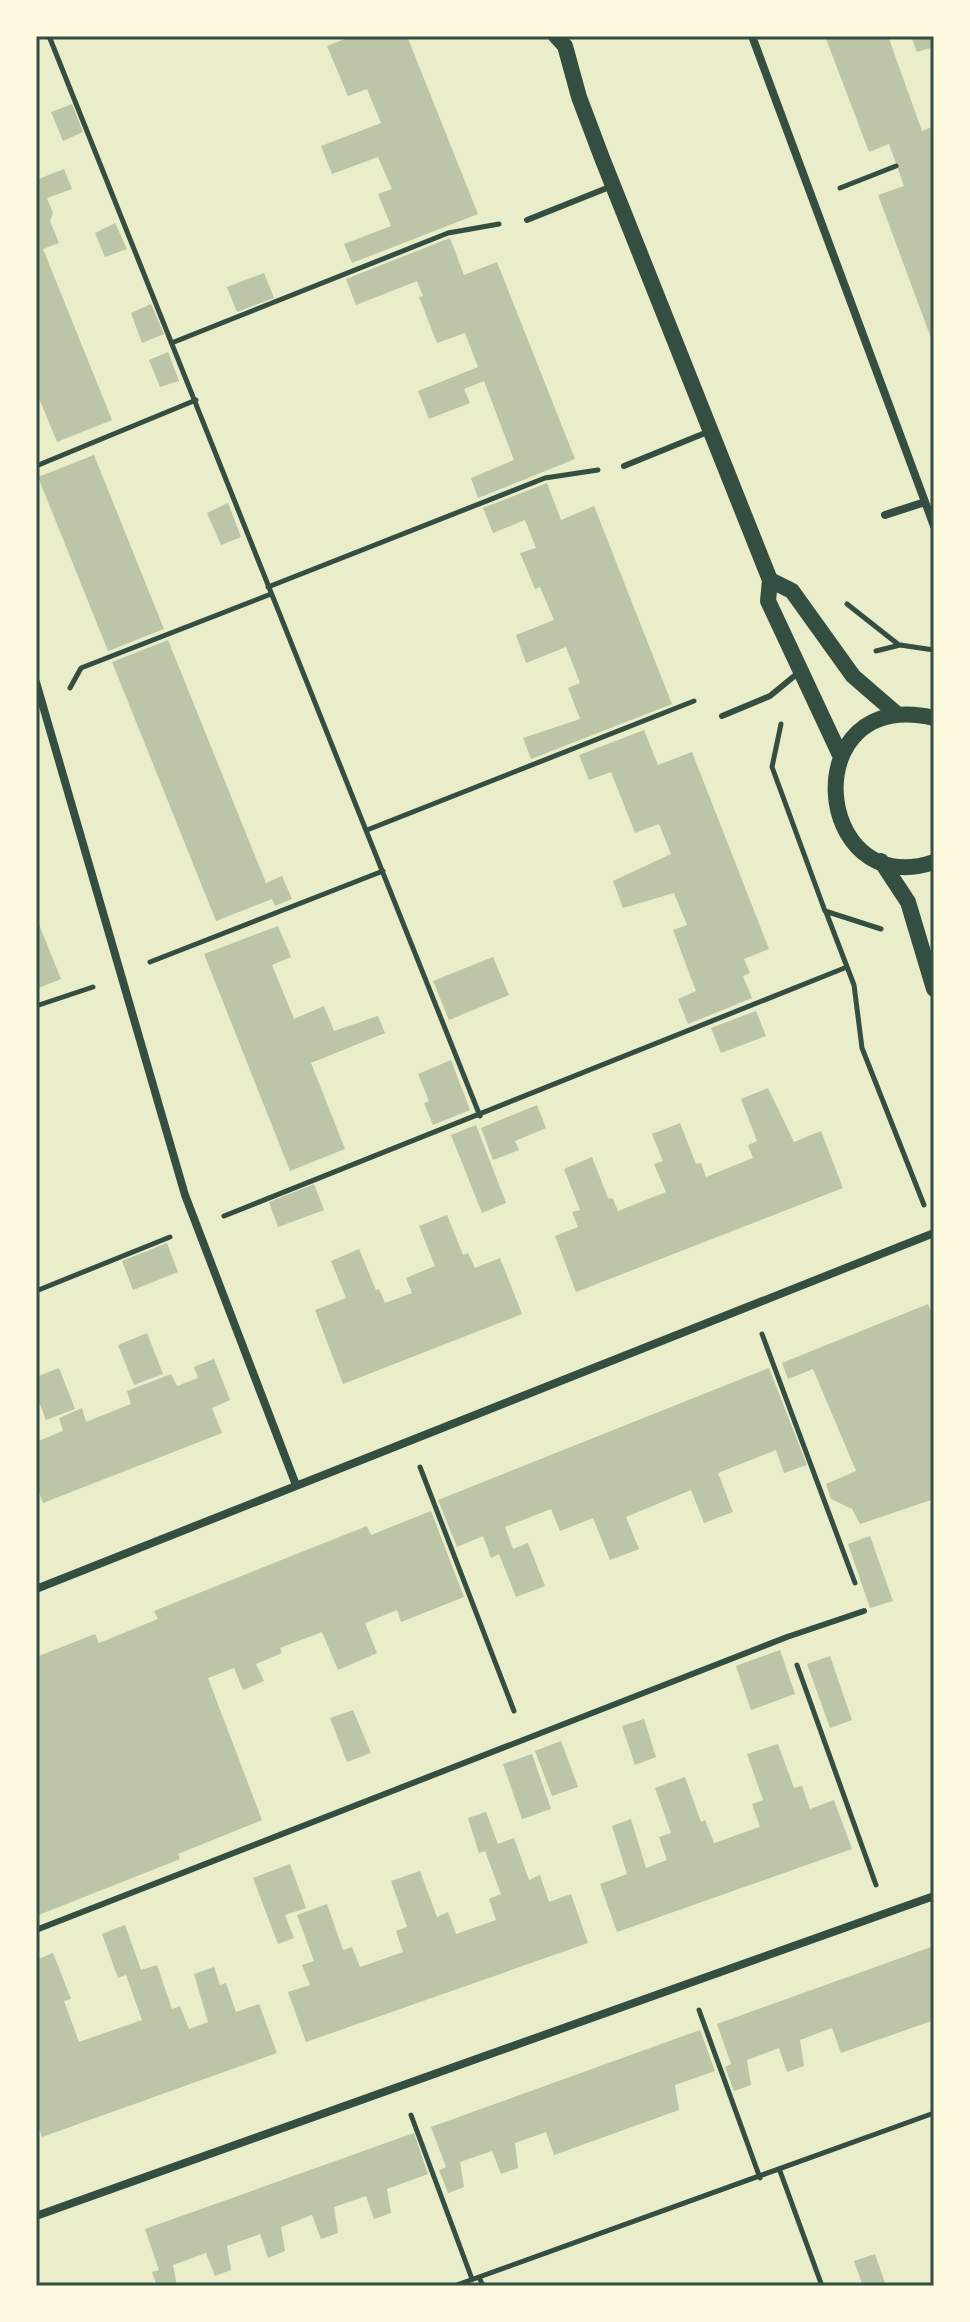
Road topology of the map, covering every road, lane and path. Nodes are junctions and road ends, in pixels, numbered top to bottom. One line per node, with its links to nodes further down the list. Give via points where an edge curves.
1 (49, 36): 8 (path)
2 (752, 36): 13 (street)
3 (564, 39): 6 (main road)
4 (896, 166): 5 (path)
5 (849, 184)
6 (612, 186): 7 (lane); 10 (main road)
7 (527, 220): 8 (path, via 448,233)
8 (174, 342): 9 (path)
9 (196, 400): 11 (path); 17 (path)
10 (710, 431): 12 (lane); 16 (main road)
11 (36, 466)
12 (624, 466): 17 (path, via 545,478)
13 (925, 502): 14 (street); 15 (street)
14 (885, 515)
15 (934, 526)
16 (770, 580): 21 (main road, via 768,601); 24 (main road, via 792,591 853,676)
17 (269, 591): 20 (path); 29 (path)
18 (934, 650): 19 (path, via 900,645)
19 (871, 653)
20 (81, 668)
21 (801, 671): 25 (lane, via 770,696); 28 (main road)
22 (36, 682): 48 (street, via 185,1195)
23 (699, 699): 29 (path)
24 (898, 715): 26 (main road); 28 (main road, via 864,729)
25 (722, 716)
26 (934, 718)
27 (778, 728): 33 (path, via 772,767)
28 (841, 757): 30 (main road, via 834,798 839,818 849,836)
29 (367, 830): 32 (path)
30 (881, 861): 31 (main road, via 901,866); 38 (main road, via 908,902)
31 (934, 862)
32 (383, 871): 35 (path); 40 (path)
33 (825, 911): 34 (path); 36 (path)
34 (886, 930)
35 (164, 958)
36 (847, 967): 40 (path); 42 (path, via 857,995 862,1048)
37 (95, 978): 39 (path, via 97,986)
38 (934, 989)
39 (36, 1006)
40 (480, 1116): 41 (path)
41 (237, 1212)
42 (928, 1217)
43 (179, 1233): 45 (path)
44 (934, 1233): 48 (street)
45 (36, 1291)
46 (766, 1343): 50 (path)
47 (424, 1478): 52 (path)
48 (296, 1485): 49 (street)
49 (36, 1589)
50 (864, 1611): 51 (lane)
51 (787, 1637): 52 (lane); 53 (path)
52 (525, 1739): 55 (lane)
53 (874, 1882)
54 (934, 1896): 61 (street)
55 (36, 1930)
56 (706, 2029): 60 (path)
57 (934, 2113): 59 (path)
58 (419, 2131): 62 (path)
59 (780, 2171): 60 (path); 65 (path)
60 (760, 2178): 62 (path)
61 (36, 2216)
62 (476, 2278): 63 (path); 64 (path)
63 (454, 2286)
64 (483, 2286)
65 (822, 2286)

